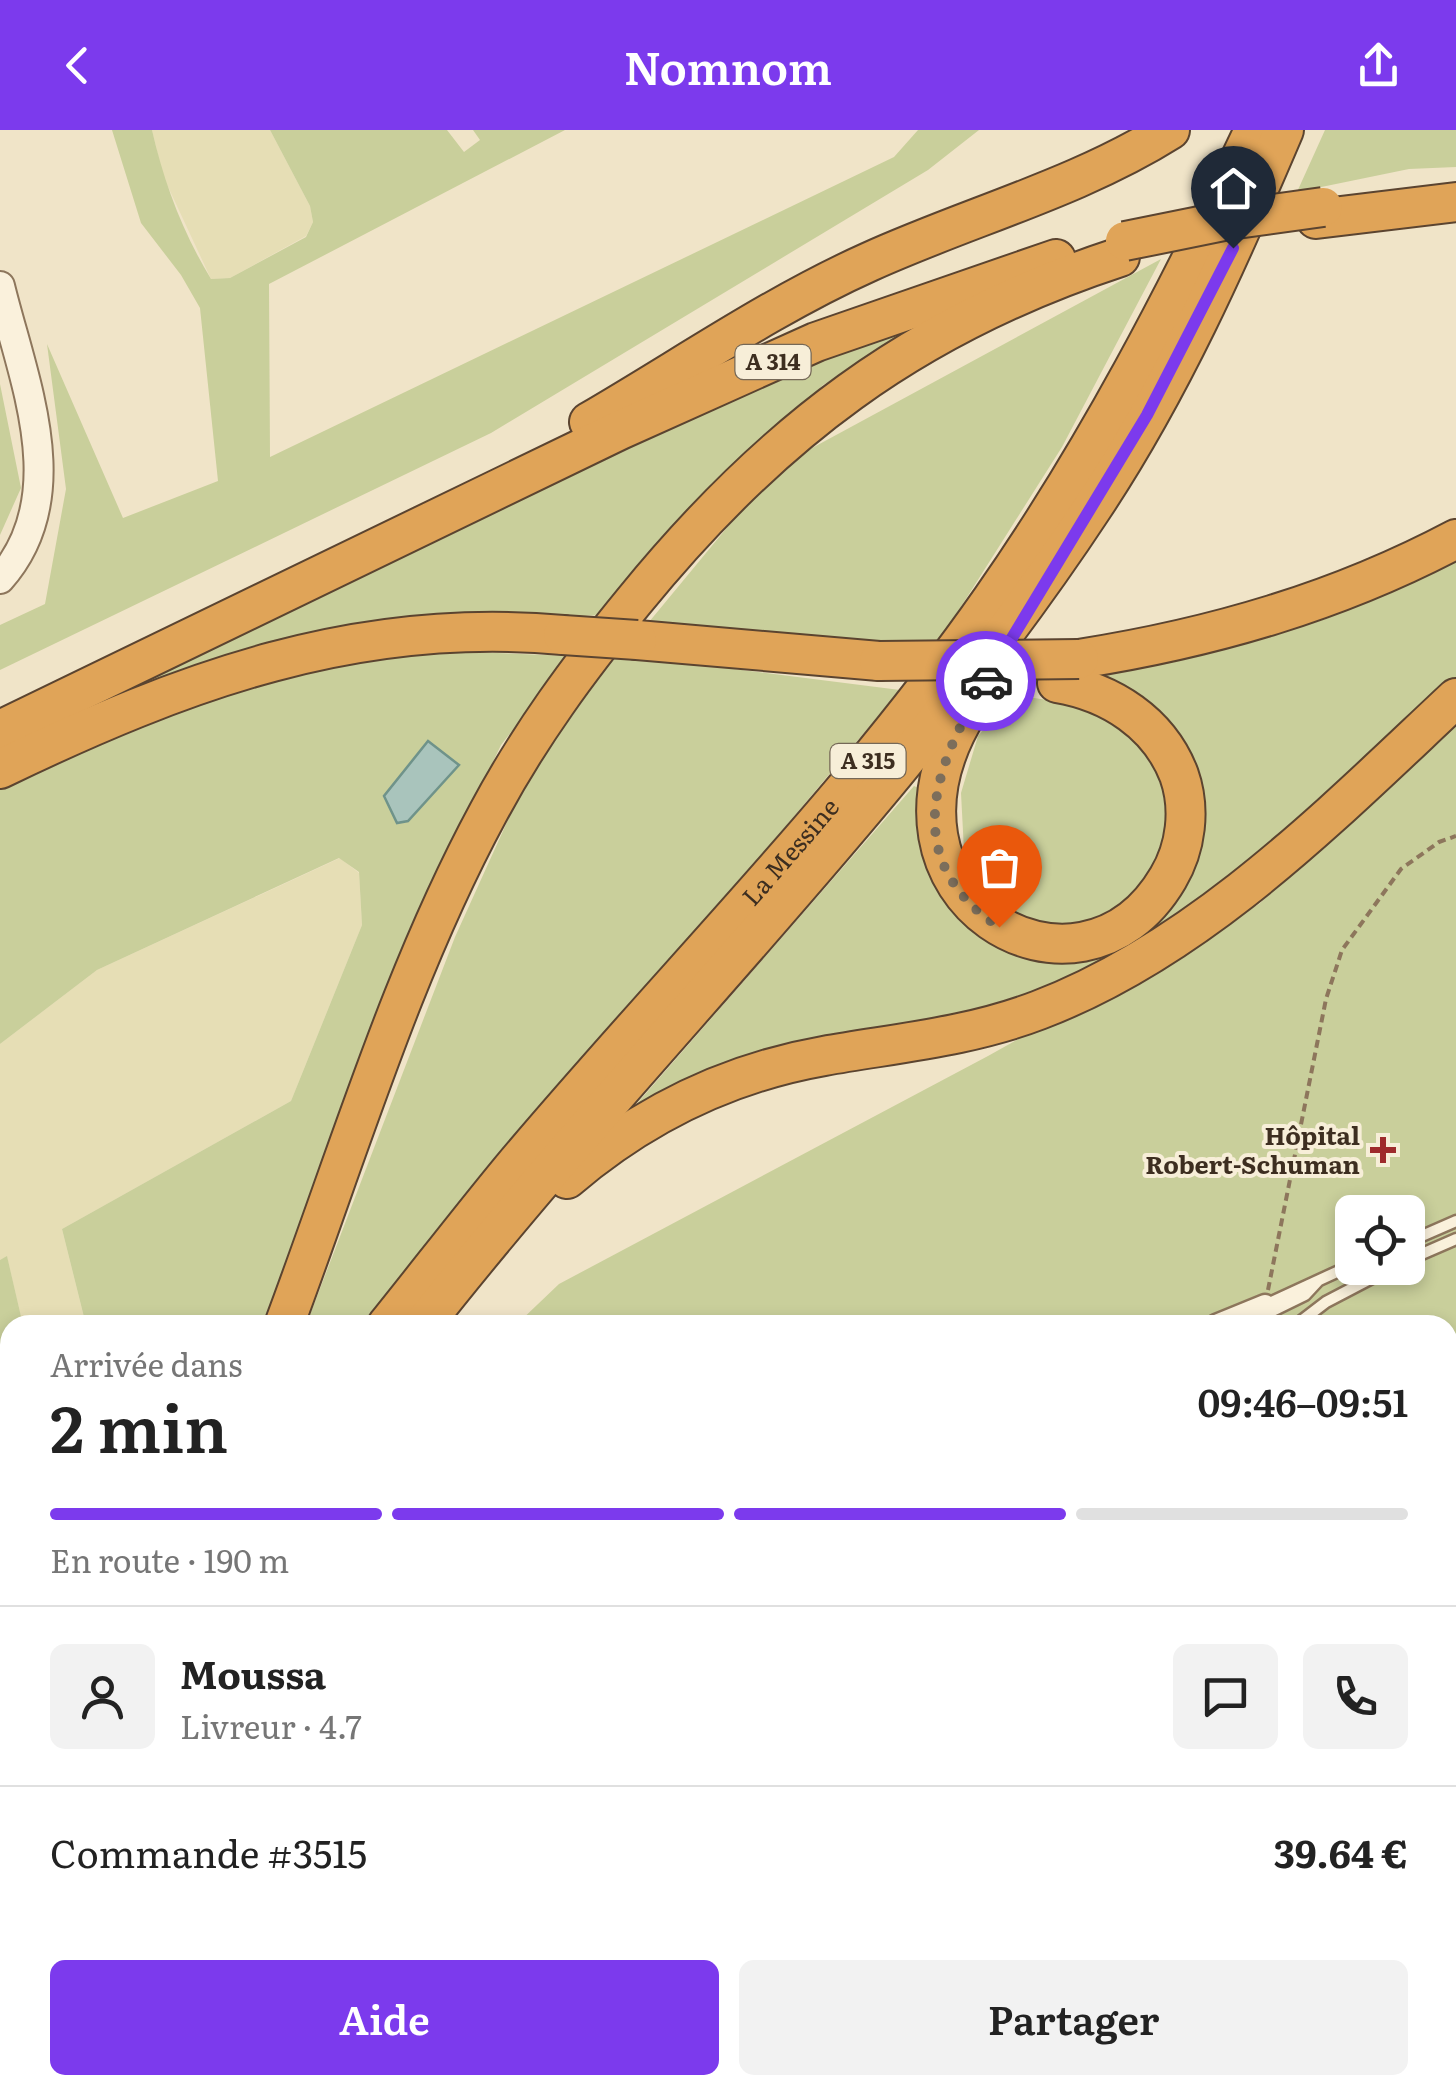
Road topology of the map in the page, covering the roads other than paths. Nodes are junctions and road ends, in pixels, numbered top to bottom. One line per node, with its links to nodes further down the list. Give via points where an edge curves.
1 (1170, 130): 8 (highway, via 1121,158 822,284 481,481)
2 (1254, 130): 25 (highway, La Messine / A 315, via 1117,399 1061,497 981,614 808,834 511,1170)
3 (1284, 130): 7 (highway, La Messine / A 315, via 1192,330)
4 (1456, 201): 5 (highway, A 314, bridge, via 1229,220)
5 (1122, 249): 8 (highway, A 314, via 966,286 816,342); 24 (highway, via 977,316 841,396 736,485 598,646 539,726 460,869)
6 (0, 286): 10 (street, via 40,477 30,531)
7 (1094, 506): 11 (highway, via 963,719 943,761 935,805 946,870 967,900 999,927 1058,943 1102,936 1152,902 1180,854 1186,802 1175,764 1147,726); 16 (highway, La Messine / A 315, via 940,719 846,834)
8 (436, 519): 13 (highway, A 314)
9 (1456, 539): 11 (highway, via 1386,574 1254,623)
10 (0, 580)
11 (1068, 671): 14 (highway, bridge, via 874,666 563,634 422,634 284,656 136,707)
12 (1456, 698): 16 (highway, via 1235,893 1090,988 987,1028 731,1080 656,1114)
13 (0, 730)
14 (0, 769)
15 (1456, 1221): 17 (lane)
16 (503, 1223): 26 (highway, La Messine / A 315)
17 (1425, 1235)
18 (1456, 1239): 19 (lane)
19 (1425, 1253)
20 (1335, 1273): 21 (lane)
21 (1318, 1280): 23 (lane); 28 (lane, via 1305,1295)
22 (1358, 1285): 29 (lane)
23 (1265, 1304): 27 (street)
24 (288, 1315)
25 (395, 1315)
26 (431, 1315)
27 (1240, 1315)
28 (1266, 1315)
29 (1309, 1315)

